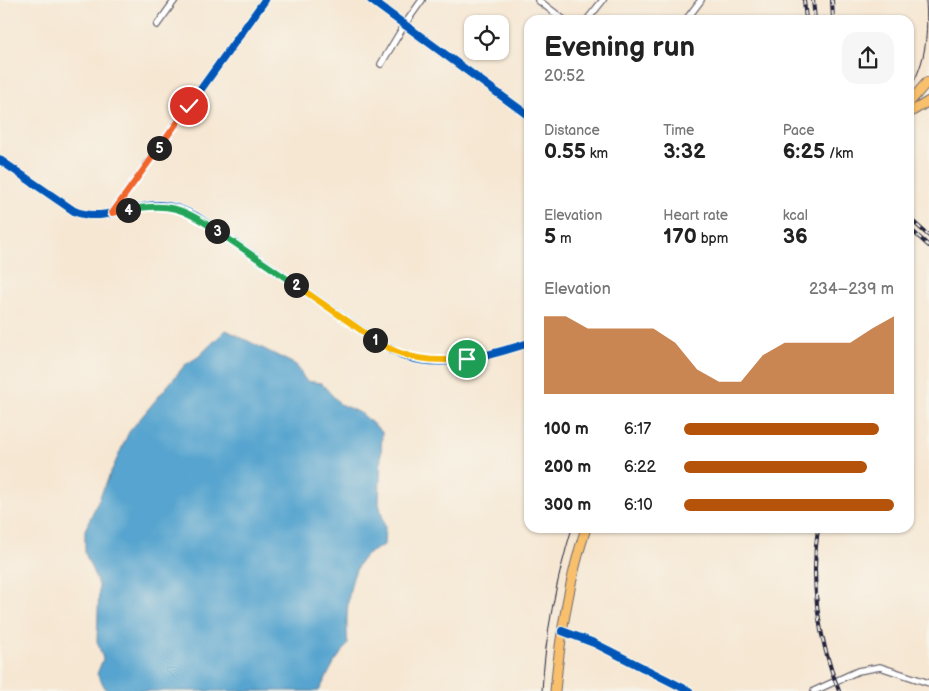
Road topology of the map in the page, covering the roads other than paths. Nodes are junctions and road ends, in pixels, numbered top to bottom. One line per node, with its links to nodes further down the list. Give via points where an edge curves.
1 (175, 0): 12 (street)
2 (265, 0): 20 (street)
3 (371, 0): 11 (street)
4 (422, 0): 11 (street)
5 (538, 0): 8 (street)
6 (603, 0): 9 (street)
7 (700, 0): 10 (street)
8 (558, 15)
9 (591, 15)
10 (690, 15)
11 (405, 24): 13 (street); 18 (street)
12 (157, 25)
13 (381, 64)
14 (928, 83): 15 (main road)
15 (914, 98)
16 (929, 101): 17 (main road)
17 (914, 110)
18 (524, 112)
19 (0, 160): 20 (street, via 74,211 84,215)
20 (112, 213): 21 (street, via 158,205 177,207 196,216 383,345 408,357 438,361 467,359)
21 (524, 344)
22 (584, 533): 23 (main road)
23 (562, 631): 25 (main road); 26 (street, via 594,643)
24 (929, 683): 27 (street, via 880,667 858,671)
25 (555, 691)
26 (689, 691)
27 (814, 691)

